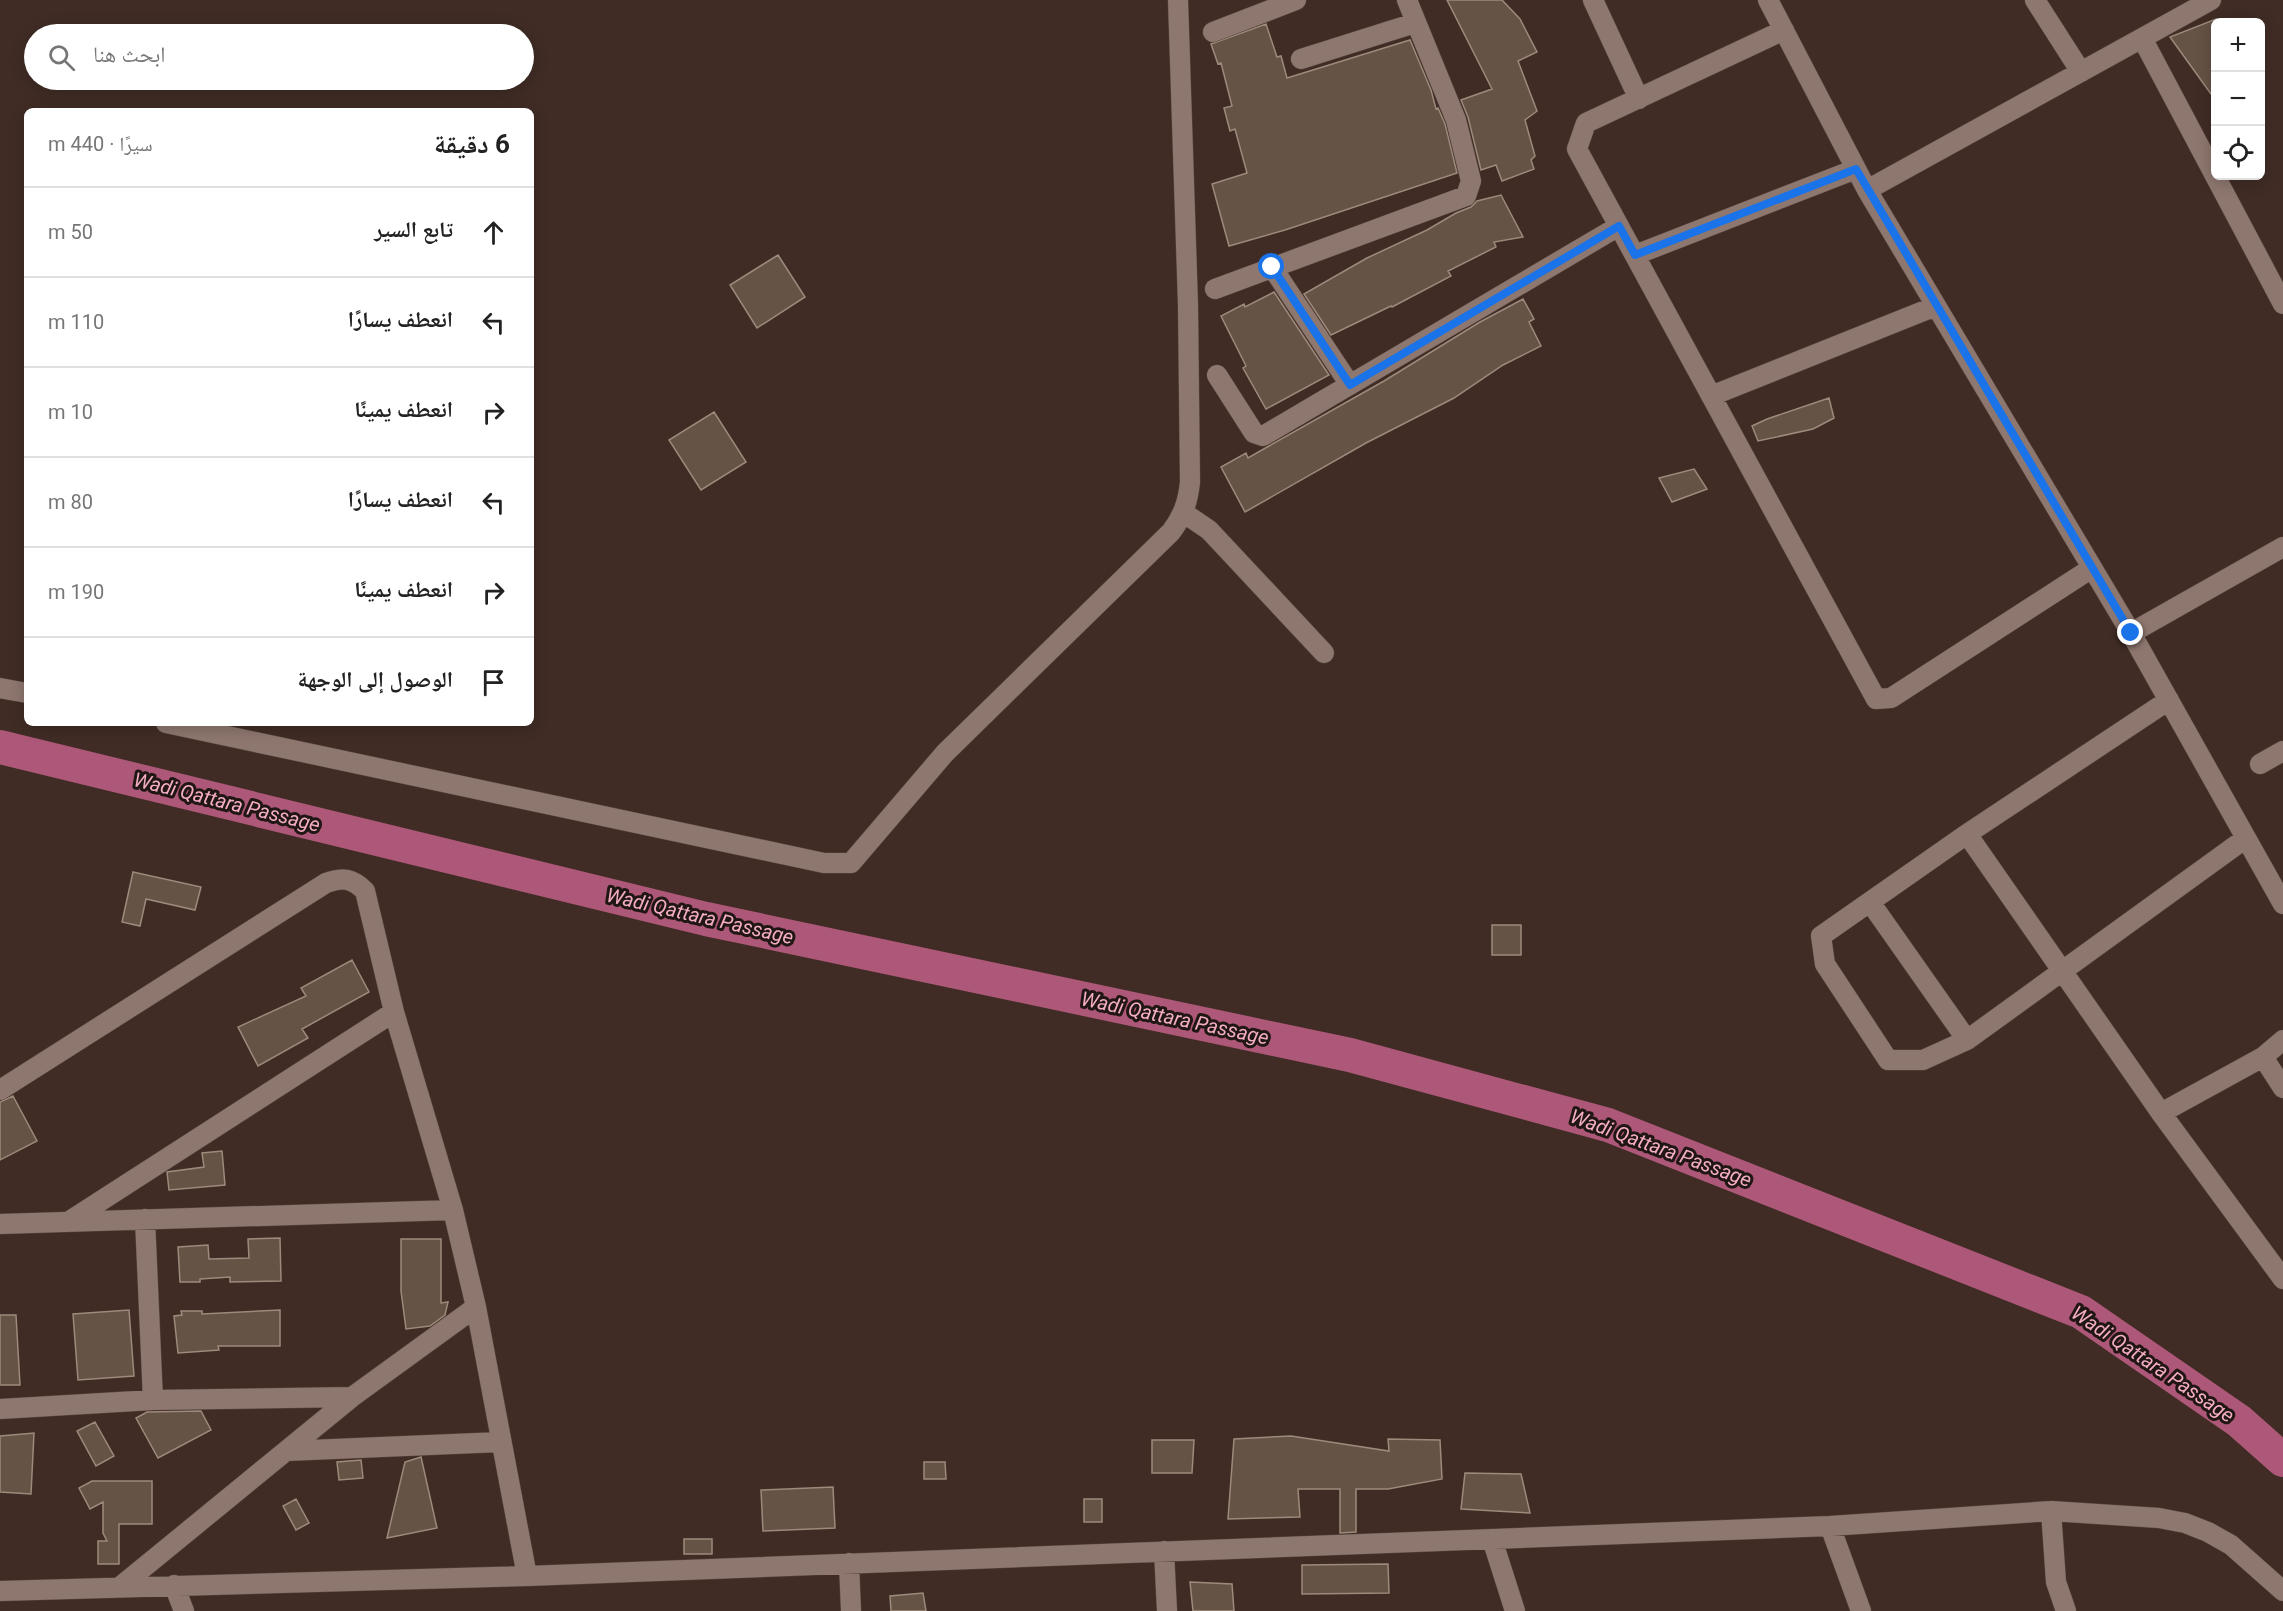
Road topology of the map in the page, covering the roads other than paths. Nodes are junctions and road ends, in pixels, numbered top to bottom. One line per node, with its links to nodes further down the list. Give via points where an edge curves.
1 (1178, 0): 26 (street, via 1189,317 1190,482)
2 (1296, 0): 10 (street)
3 (1407, 0): 8 (street)
4 (1593, 0): 14 (street)
5 (1768, 0): 9 (street)
6 (2035, 0): 13 (street)
7 (2211, 0): 11 (street)
8 (1415, 23): 12 (street); 19 (street, via 1456,120 1470,181 1466,196)
9 (1784, 30): 14 (street); 15 (street)
10 (1213, 32)
11 (2142, 38): 13 (street); 21 (street)
12 (1301, 59)
13 (2081, 72): 16 (street)
14 (1639, 99): 17 (street, via 1586,123 1577,149)
15 (1856, 169): 16 (street); 18 (street)
16 (1867, 190): 22 (street)
17 (1619, 226): 18 (street); 24 (street)
18 (1635, 255): 25 (street)
19 (1272, 267): 20 (street); 24 (street)
20 (1215, 290)
21 (2283, 304)
22 (1936, 306): 25 (street); 28 (street)
23 (1217, 375): 24 (street, via 1254,433 1263,436)
24 (1350, 385)
25 (1711, 396): 28 (street, via 1876,699 1891,698)
26 (1184, 513): 30 (street, via 1209,530); 34 (street, via 1171,532 945,753 851,863 824,863)
27 (2283, 548): 29 (street)
28 (2092, 568): 29 (street)
29 (2131, 633): 33 (street)
30 (1324, 653)
31 (0, 688): 32 (street)
32 (24, 692)
33 (2169, 700): 37 (street); 38 (street)
34 (180, 726)
35 (2283, 751): 36 (street)
36 (2260, 764)
37 (1967, 834): 39 (street); 41 (street)
38 (2246, 838): 40 (street); 41 (street)
39 (1870, 902): 43 (street); 43 (street, via 1821,936 1825,964 1888,1060 1923,1060)
40 (2283, 904)
41 (2062, 970): 43 (street); 48 (street)
42 (394, 1012): 47 (street, via 365,891 356,882 337,879); 49 (street); 51 (street)
43 (1967, 1040)
44 (2283, 1040): 45 (street)
45 (2263, 1057): 46 (street); 48 (street)
46 (2283, 1088)
47 (0, 1090)
48 (2161, 1113): 53 (street)
49 (453, 1210): 50 (street); 54 (street)
50 (145, 1219): 51 (street); 56 (street)
51 (68, 1222): 52 (street)
52 (0, 1224)
53 (2283, 1279)
54 (476, 1307): 55 (street); 58 (street)
55 (352, 1397): 56 (street); 59 (street)
56 (153, 1400): 57 (street)
57 (0, 1409)
58 (501, 1442): 59 (street); 65 (street)
59 (286, 1451): 67 (street)
60 (2051, 1510): 61 (street); 69 (street, via 2185,1523 2231,1545); 75 (street, via 2056,1582)
61 (1830, 1526): 62 (street); 74 (street)
62 (1492, 1539): 63 (street); 73 (street)
63 (1164, 1551): 64 (street); 72 (street)
64 (849, 1563): 65 (street); 71 (street)
65 (526, 1576): 66 (street)
66 (174, 1585): 67 (street); 70 (street)
67 (121, 1586): 68 (street)
68 (0, 1591)
69 (2283, 1591)
70 (184, 1611)
71 (851, 1611)
72 (1167, 1611)
73 (1515, 1611)
74 (1861, 1611)
75 (2066, 1611)

